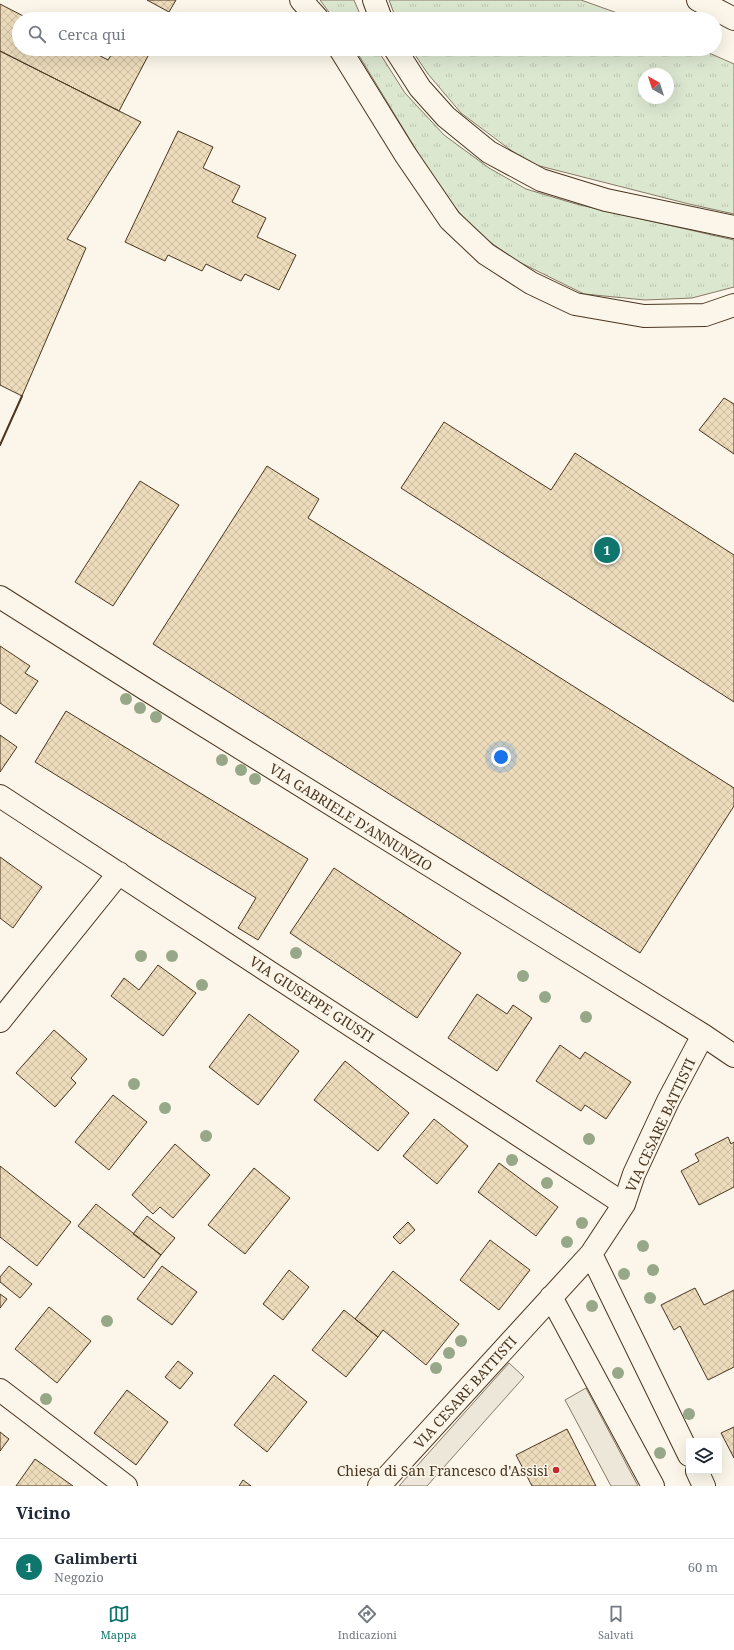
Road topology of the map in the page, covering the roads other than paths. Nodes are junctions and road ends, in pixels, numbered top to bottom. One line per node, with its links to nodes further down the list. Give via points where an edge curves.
1 (301, 0): 4 (main road)
2 (374, 0): 5 (main road)
3 (698, 0): 6 (main road)
4 (312, 12)
5 (378, 12)
6 (721, 12)
7 (722, 13): 8 (main road)
8 (734, 19)
9 (344, 56): 12 (main road, via 405,154 450,220 486,254 531,283 575,304 644,316 705,314)
10 (399, 56): 11 (main road, via 420,88 446,117 489,152 541,180 606,200)
11 (734, 227)
12 (734, 305)
13 (0, 597): 17 (main road, VIA GABRIELE D'ANNUNZIO)
14 (0, 796): 15 (main road, VIA GIUSEPPE GIUSTI)
15 (118, 873): 16 (main road); 19 (main road, VIA GIUSEPPE GIUSTI)
16 (0, 1022)
17 (703, 1035): 18 (main road, VIA GABRIELE D'ANNUNZIO); 19 (main road, VIA CESARE BATTISTI, via 649,1140)
18 (734, 1056)
19 (624, 1204): 20 (main road, VIA CESARE BATTISTI)
20 (591, 1254): 21 (main road, VIA CESARE BATTISTI); 23 (main road)
21 (551, 1297): 26 (main road, VIA CESARE BATTISTI); 27 (main road)
22 (0, 1390): 25 (main road)
23 (686, 1449)
24 (698, 1474): 28 (main road)
25 (126, 1486)
26 (379, 1486)
27 (653, 1486)
28 (704, 1486)

